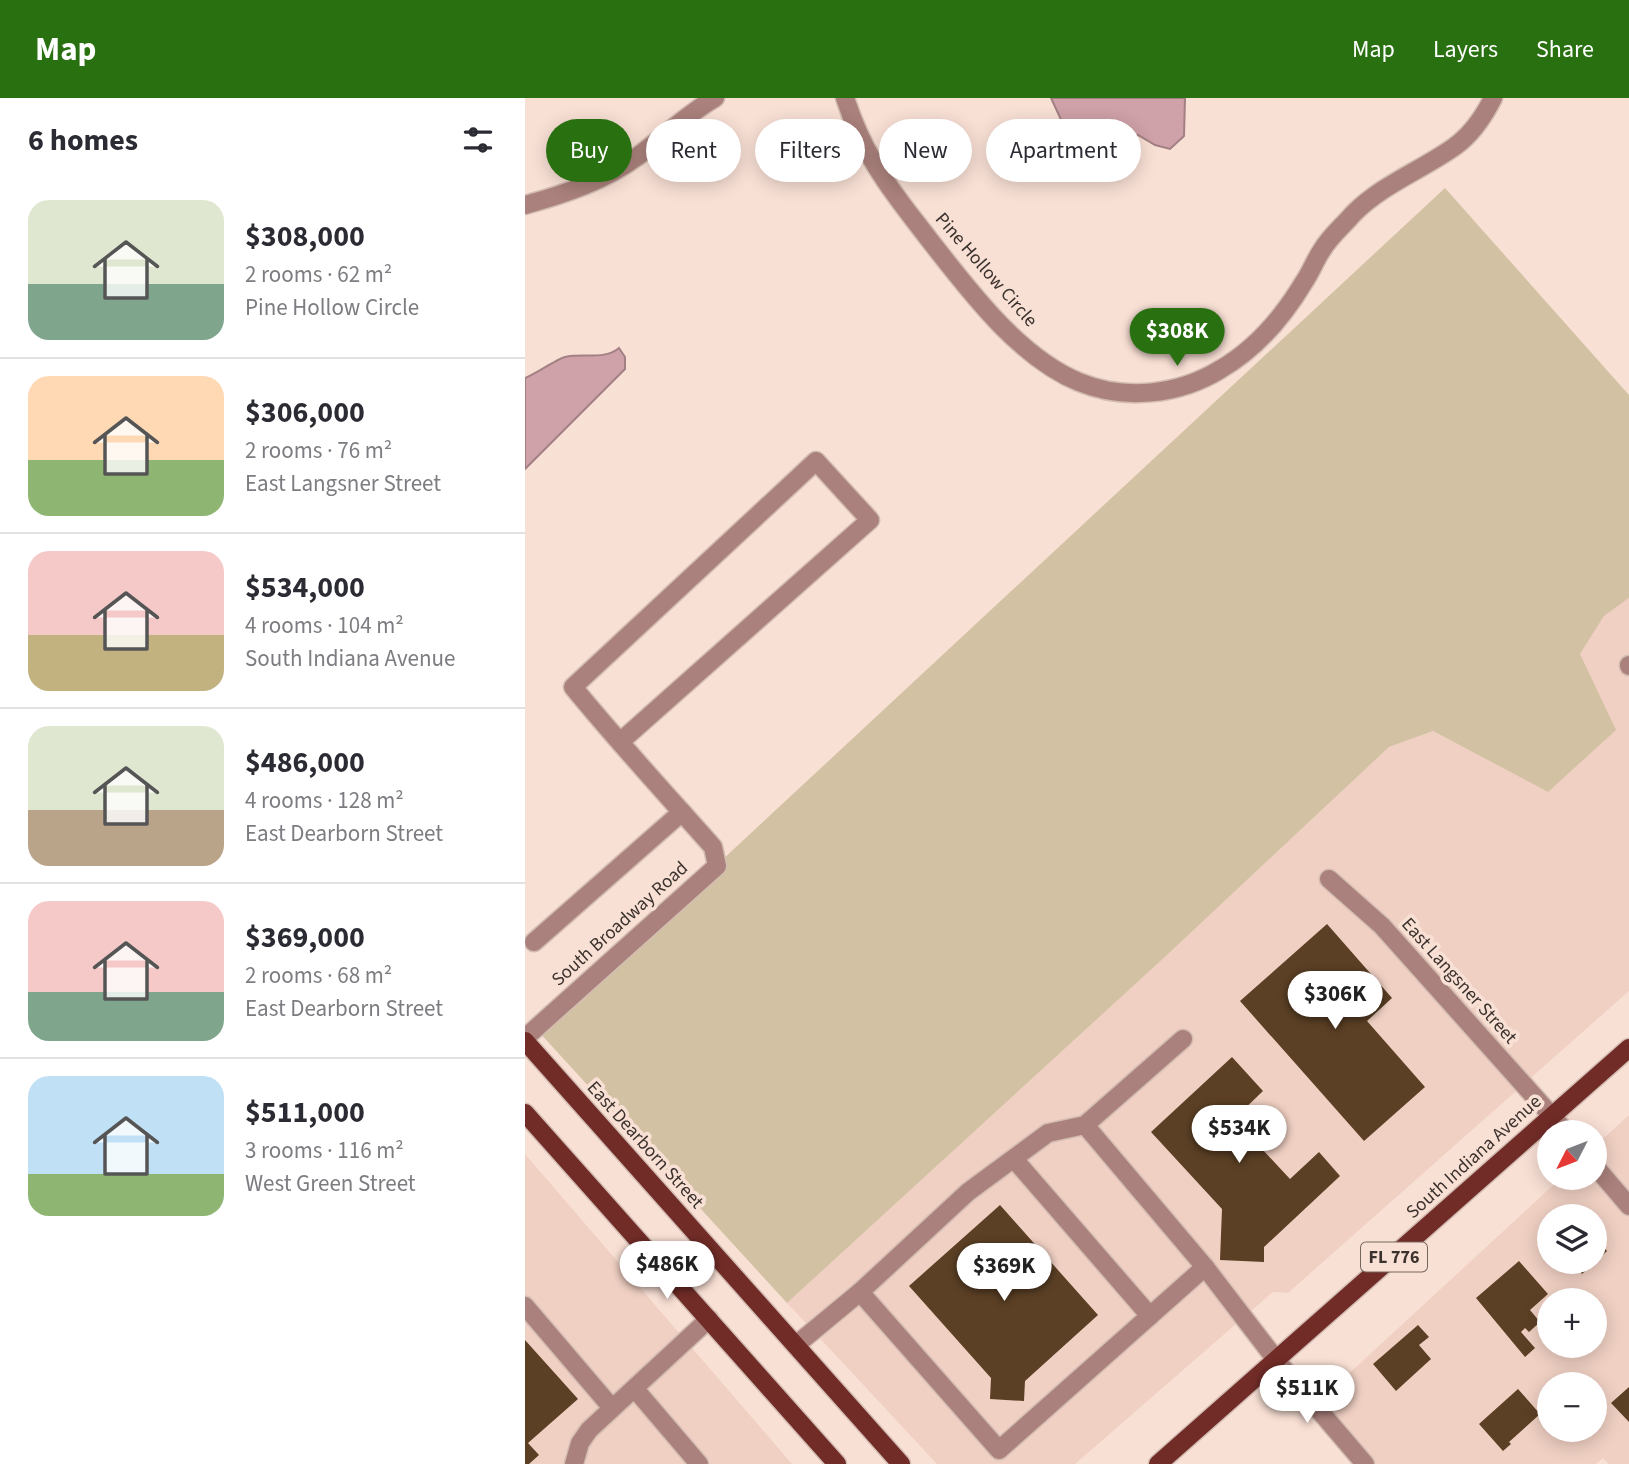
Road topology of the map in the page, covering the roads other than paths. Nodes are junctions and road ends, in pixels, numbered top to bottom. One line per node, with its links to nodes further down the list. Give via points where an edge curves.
1 (715, 98): 4 (street, via 616,170)
2 (845, 98): 3 (street, Pine Hollow Circle, via 878,169 934,246 1003,327 1064,375 1093,387 1130,394 1181,387 1215,373 1251,349 1281,316 1332,236 1382,190 1455,146)
3 (1493, 98)
4 (525, 205)
5 (620, 742): 5 (street, South Broadway Road, via 573,687 815,461 870,520); 6 (street, South Broadway Road)
6 (682, 812): 8 (street); 9 (street, South Broadway Road, via 713,848 717,866)
7 (1329, 879): 13 (street, East Langsner Street, via 1382,926)
8 (534, 942)
9 (525, 1040): 24 (main road, East Dearborn Street)
10 (1183, 1040): 15 (street)
11 (1629, 1048): 13 (main road, South Indiana Avenue / FL 776)
12 (525, 1113): 23 (main road)
13 (1552, 1116): 14 (street, East Langsner Street); 25 (main road, South Indiana Avenue / FL 776)
14 (1556, 1120)
15 (1085, 1125): 16 (street, via 1048,1133); 19 (street)
16 (1014, 1159): 20 (street, via 968,1192); 22 (street)
17 (1607, 1180): 18 (street)
18 (1629, 1206)
19 (1205, 1267): 22 (street); 25 (street)
20 (860, 1292): 22 (street, via 999,1450); 24 (street)
21 (525, 1306): 27 (street)
22 (1150, 1316)
23 (709, 1319): 26 (street); 30 (main road)
24 (796, 1345): 31 (main road, East Dearborn Street)
25 (1277, 1361): 32 (main road, South Indiana Avenue / FL 776); 33 (street)
26 (635, 1389): 27 (street); 29 (street)
27 (612, 1408): 28 (street, via 583,1436)
28 (574, 1464)
29 (699, 1464)
30 (837, 1464)
31 (901, 1464)
32 (1158, 1464)
33 (1365, 1464)

